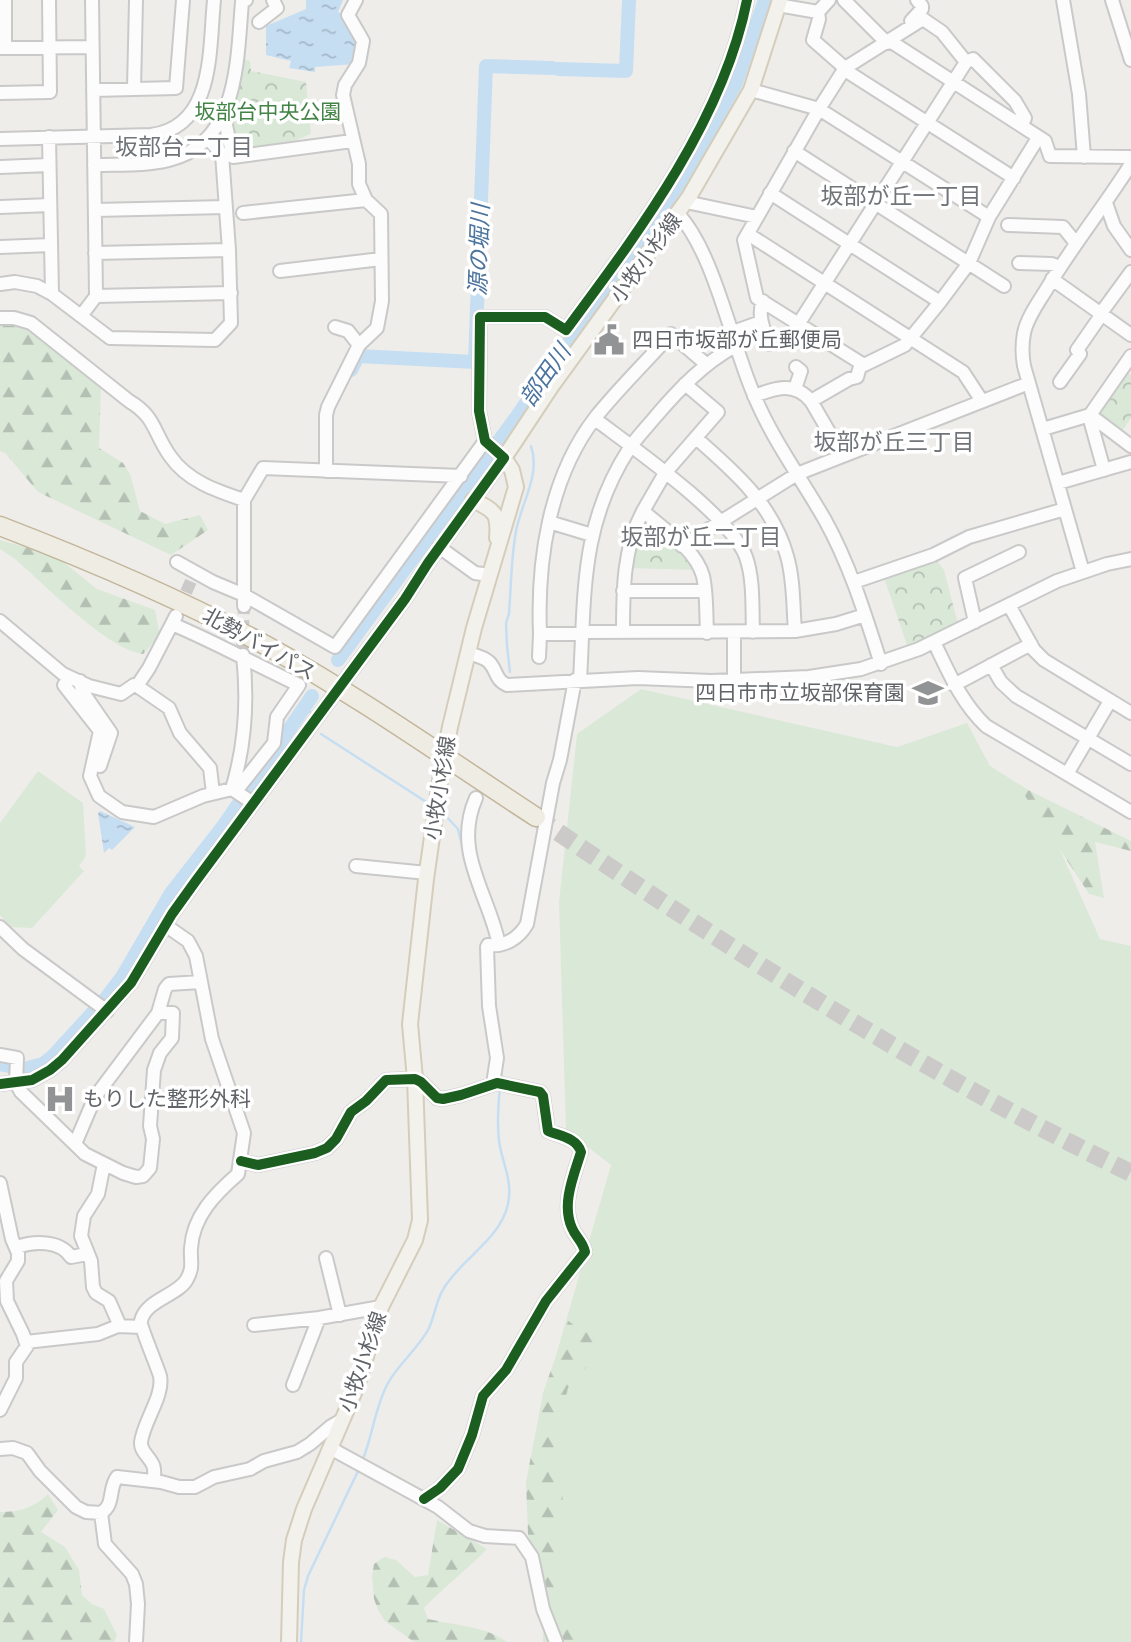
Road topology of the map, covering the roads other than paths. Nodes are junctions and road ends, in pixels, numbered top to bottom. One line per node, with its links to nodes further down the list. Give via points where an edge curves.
1 (5, 0): 23 (street)
2 (49, 0): 21 (street)
3 (92, 0): 22 (street)
4 (136, 0): 28 (street)
5 (183, 0): 28 (street, via 176,89)
6 (214, 0): 37 (street, via 205,86 189,116 159,134)
7 (246, 0): 33 (street, via 242,2 232,95)
8 (273, 0): 18 (street, via 277,8)
9 (356, 0): 41 (street, via 348,15 363,41 359,63 343,95)
10 (747, 0): 115 (street, via 730,60 678,165 647,218 566,330 545,317 480,317 479,411)
11 (829, 0): 17 (street)
12 (844, 0): 20 (street)
13 (917, 0): 19 (street, via 922,9 911,19)
14 (1063, 0): 43 (street)
15 (1112, 0): 24 (street)
16 (779, 2): 17 (street); 30 (main road, 小牧小杉線)
17 (818, 12): 26 (street, via 813,40)
18 (259, 22)
19 (912, 25): 20 (street); 25 (street, via 927,21)
20 (889, 42): 26 (street); 27 (street)
21 (50, 47): 22 (street); 23 (street); 31 (street, via 50,92)
22 (92, 47): 29 (street)
23 (2, 48)
24 (1131, 60)
25 (966, 62): 27 (street); 35 (street, via 973,59 1020,106 1025,118)
26 (845, 68): 32 (street); 34 (street)
27 (954, 81): 34 (street); 35 (street)
28 (134, 89): 29 (street)
29 (93, 90): 37 (street)
30 (751, 90): 32 (street); 58 (main road, 小牧小杉線)
31 (0, 93)
32 (818, 108): 42 (street); 45 (street)
33 (222, 118): 38 (street); 41 (street, via 233,157)
34 (927, 122): 45 (street); 50 (street)
35 (1022, 125): 39 (street)
36 (49, 137): 37 (street); 40 (street); 47 (street)
37 (93, 137): 48 (street)
38 (207, 138): 48 (street, via 172,160); 57 (street, via 222,154)
39 (1038, 138): 43 (street, via 1045,141 1050,156); 50 (street)
40 (0, 139)
41 (352, 141): 52 (street)
42 (794, 151): 51 (street); 53 (street)
43 (1084, 157): 44 (street)
44 (1131, 157)
45 (902, 162): 53 (street); 62 (street)
46 (1131, 164): 54 (street)
47 (50, 165): 49 (street); 55 (street)
48 (94, 165): 59 (street)
49 (0, 167)
50 (1014, 178): 62 (street)
51 (770, 193): 61 (street); 66 (street)
52 (366, 200): 60 (street); 72 (street, via 381,214)
53 (876, 203): 66 (street); 73 (street)
54 (1106, 203): 65 (street); 70 (street, via 1114,226)
55 (50, 205): 56 (street); 67 (street)
56 (0, 206)
57 (226, 207): 59 (street); 69 (street)
58 (682, 208): 61 (street); 95 (street); 115 (main road, 小牧小杉線, via 551,387)
59 (95, 210): 71 (street)
60 (243, 213)
61 (757, 217): 64 (street)
62 (989, 217): 73 (street)
63 (1008, 225): 65 (street, via 1063,227)
64 (748, 234): 79 (street); 85 (street, via 744,246 754,293)
65 (1075, 242): 75 (street)
66 (849, 244): 79 (street); 86 (street)
67 (51, 246): 68 (street); 83 (street)
68 (0, 247)
69 (229, 250): 71 (street); 82 (street)
70 (1131, 250)
71 (95, 253): 84 (street)
72 (381, 259): 76 (street); 97 (street, via 377,328)
73 (969, 263): 81 (street); 86 (street)
74 (1020, 263): 75 (street)
75 (1060, 267): 78 (street)
76 (279, 271)
77 (1131, 272): 87 (street)
78 (1052, 279): 87 (street); 103 (street, via 1024,332)
79 (825, 283): 91 (street); 94 (street)
80 (0, 284): 83 (street, via 27,283)
81 (1004, 286)
82 (231, 293): 84 (street); 88 (street, via 231,323 215,340 110,338)
83 (52, 294): 88 (street)
84 (96, 296): 88 (street)
85 (763, 301): 90 (street); 91 (street)
86 (940, 302): 94 (street)
87 (1102, 314): 93 (street); 102 (street)
88 (81, 316)
89 (0, 318): 125 (street, via 35,326 146,410 171,457 192,478)
90 (761, 322): 95 (street); 96 (street)
91 (799, 323): 99 (street)
92 (335, 327): 97 (street, via 348,331)
93 (1131, 335)
94 (911, 338): 99 (street, via 866,365); 108 (street, via 963,372)
95 (733, 340): 100 (street); 106 (street)
96 (769, 344)
97 (359, 345): 119 (street, via 326,415)
98 (1131, 356): 109 (street)
99 (861, 363): 107 (street, via 857,377)
100 (706, 364): 104 (street); 110 (street, via 671,334)
101 (796, 366): 105 (street, via 801,371)
102 (1060, 382)
103 (1029, 383): 108 (street); 111 (street)
104 (685, 384): 112 (street, via 718,412); 114 (street)
105 (795, 389): 106 (street, via 780,387); 107 (street)
106 (754, 396): 121 (street)
107 (811, 401): 116 (street)
108 (982, 401): 116 (street)
109 (1089, 415): 111 (street); 113 (street); 118 (street)
110 (594, 419): 114 (street); 130 (street, via 568,467)
111 (1043, 429): 123 (street)
112 (696, 438): 120 (street); 124 (street)
113 (1131, 446)
114 (631, 447): 120 (street); 132 (street, via 613,476)
115 (494, 450): 122 (street); 126 (street); 136 (main road, 小牧小杉線, via 512,470 516,487)
116 (843, 456): 121 (street)
117 (1131, 462): 118 (street)
118 (1104, 470): 123 (street)
119 (326, 471): 122 (street); 125 (street, via 263,467)
120 (665, 473): 128 (street); 129 (street)
121 (797, 474): 124 (street); 141 (street)
122 (461, 476): 144 (street, via 335,647)
123 (1058, 483): 127 (street)
124 (758, 499): 129 (street); 149 (street, via 787,555)
125 (244, 500): 144 (street)
126 (473, 500): 134 (street); 136 (main road, via 496,514)
127 (1065, 509): 139 (street); 141 (street, via 969,537 933,555)
128 (643, 511): 133 (street); 142 (street, via 630,544)
129 (721, 522): 133 (street); 153 (street, via 740,544 747,562)
130 (549, 523): 132 (street); 155 (street, via 541,576)
131 (0, 526): 169 (highway, 北勢バイパス, via 190,607)
132 (592, 535): 154 (street, via 584,580)
133 (682, 546): 143 (street, via 698,564)
134 (439, 548): 140 (street, via 475,573); 169 (street)
135 (1018, 552): 148 (street, via 965,578)
136 (496, 557): 140 (main road, 小牧小杉線)
137 (1131, 559): 139 (street)
138 (177, 562): 144 (street, via 193,577 214,582)
139 (1083, 572): 145 (street)
140 (490, 575): 158 (main road, 小牧小杉線)
141 (854, 582): 146 (street)
142 (623, 591): 143 (street); 150 (street)
143 (705, 591): 151 (street)
144 (244, 600)
145 (1009, 604): 148 (street); 157 (street)
146 (865, 615): 149 (street); 161 (street)
147 (0, 621): 165 (street, via 63,674)
148 (975, 622): 156 (street)
149 (795, 631): 153 (street)
150 (623, 632): 151 (street); 154 (street)
151 (707, 632): 152 (street)
152 (734, 632): 153 (street); 164 (street)
153 (753, 632)
154 (583, 633): 155 (street); 163 (street)
155 (540, 634): 160 (street)
156 (934, 642): 161 (street); 167 (street)
157 (1031, 644): 162 (street); 170 (street, via 1052,667)
158 (468, 653): 163 (street, via 487,660 498,680 511,685); 182 (main road, 小牧小杉線, bridge, via 441,774)
159 (243, 654): 168 (street, via 174,620); 176 (street); 176 (street, via 299,685 277,717 274,743)
160 (539, 657)
161 (881, 664): 164 (street, via 826,675)
162 (991, 665): 167 (street); 172 (street, via 1016,696)
163 (578, 680): 164 (street); 185 (street, via 527,925 518,938)
164 (734, 680)
165 (80, 681): 168 (street, via 121,694); 178 (street, via 111,733 98,775)
166 (64, 685): 178 (street, via 100,732 90,776)
167 (954, 685): 174 (street, via 971,711 993,731)
168 (137, 687): 175 (street, via 169,709 180,733 210,768)
169 (339, 688): 176 (street); 180 (highway, 北勢バイパス)
170 (1110, 701): 171 (street); 172 (street)
171 (1131, 713)
172 (1087, 738): 173 (street); 174 (street)
173 (1131, 764)
174 (1067, 774): 179 (street)
175 (213, 793): 176 (street); 178 (street, via 154,817 131,815)
176 (242, 795): 183 (street)
177 (476, 798): 185 (street, via 468,821 472,867 492,917)
178 (106, 803)
179 (1131, 812)
180 (536, 817)
181 (356, 866): 182 (street)
182 (426, 873): 190 (main road, 小牧小杉線, via 410,1024)
183 (165, 925): 186 (street, via 192,947); 187 (street, via 131,983)
184 (0, 927): 187 (street)
185 (495, 945): 192 (street, via 486,979)
186 (201, 982): 188 (street, via 169,984); 194 (street, via 212,1039 242,1124)
187 (102, 1006): 191 (street, via 56,1066 32,1080)
188 (158, 1013): 193 (street, via 95,1097); 195 (street, via 173,1013 172,1038 154,1070 150,1168 136,1177)
189 (0, 1055): 191 (street, via 17,1058)
190 (415, 1079): 192 (street, via 443,1099); 194 (street, via 386,1080 351,1112 331,1145 320,1152 258,1165); 200 (main road, 小牧小杉線, via 420,1220 415,1240)
191 (9, 1081): 193 (street)
192 (498, 1084): 213 (street, via 540,1092 548,1131 579,1146 567,1201 570,1226 585,1252 546,1301 506,1370 482,1396 457,1469)
193 (75, 1144): 195 (street)
194 (241, 1161): 205 (street, via 238,1174 199,1218 190,1252 192,1268 185,1283 154,1304 142,1317)
195 (104, 1164): 198 (street, via 98,1194 82,1223 80,1236)
196 (0, 1183): 197 (street)
197 (17, 1247): 198 (street, via 55,1244 71,1257); 206 (street, via 18,1261 6,1281 6,1295)
198 (87, 1254): 204 (street, via 96,1293 109,1301)
199 (326, 1258): 201 (street)
200 (381, 1307): 201 (street); 209 (main road, 小牧小杉線)
201 (340, 1315): 202 (street)
202 (318, 1318): 203 (street); 207 (street)
203 (254, 1325)
204 (120, 1326): 205 (street); 206 (street, via 98,1334)
205 (141, 1327): 212 (street, via 161,1382 141,1443 153,1465)
206 (26, 1342): 208 (street, via 15,1365 16,1378)
207 (293, 1385)
208 (0, 1410)
209 (342, 1420): 210 (main road, 小牧小杉線); 212 (street, via 297,1452 214,1477 195,1488)
210 (330, 1448): 213 (street); 216 (main road, 小牧小杉線, via 294,1540)
211 (0, 1449): 214 (street, via 27,1453 76,1507)
212 (154, 1481): 214 (street, via 117,1477 111,1501)
213 (424, 1499): 217 (street, via 469,1531 519,1538 532,1557 543,1609)
214 (102, 1513): 215 (street, via 105,1544 136,1584)
215 (136, 1642)
216 (289, 1642)
217 (556, 1642)

